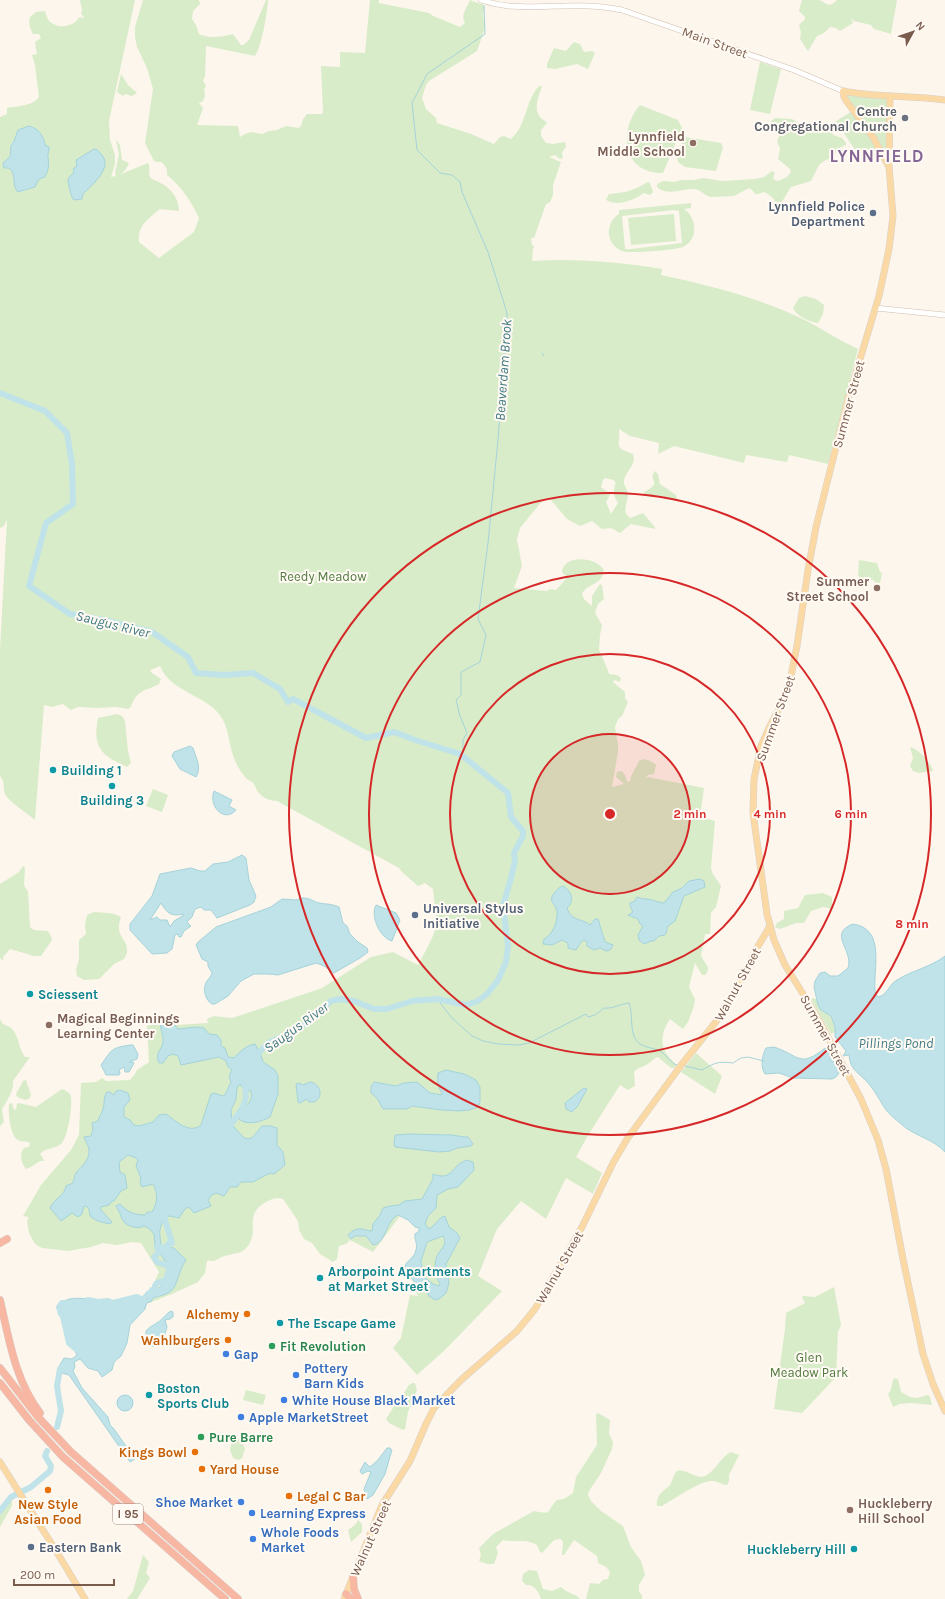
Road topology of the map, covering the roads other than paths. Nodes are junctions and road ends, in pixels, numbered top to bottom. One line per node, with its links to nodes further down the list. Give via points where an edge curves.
1 (482, 0): 2 (street, Main Street, via 517,8)
2 (579, 3): 3 (street, Main Street, via 646,18 794,70)
3 (844, 92): 4 (main road, Main Street); 6 (main road, via 847,102 873,137)
4 (890, 96): 5 (main road, Main Street); 6 (main road, Summer Street)
5 (945, 100)
6 (889, 166): 7 (main road, Summer Street, via 893,225)
7 (875, 308): 8 (street); 9 (main road, Summer Street, via 848,399 816,527 790,681 763,742 755,777 754,818)
8 (945, 315)
9 (770, 926): 15 (main road, Summer Street, via 778,953 816,1015 855,1087 878,1140 923,1354); 18 (main road, Walnut Street, via 734,994 715,1023 682,1064 613,1163 582,1227 535,1309 517,1331 461,1380 434,1408 410,1462 382,1506)
10 (7, 1239): 11 (highway)
11 (0, 1244)
12 (0, 1300): 16 (highway, via 13,1357 24,1385 36,1407)
13 (0, 1368): 16 (highway, I 95, via 38,1417)
14 (0, 1383): 19 (highway, I 95, via 63,1457)
15 (945, 1411)
16 (71, 1452): 24 (highway, I 95)
17 (0, 1462): 21 (main road)
18 (353, 1576): 20 (main road, Walnut Street); 25 (highway)
19 (207, 1584): 22 (highway); 23 (highway, I 95)
20 (347, 1597)
21 (84, 1599)
22 (219, 1599)
23 (225, 1599)
24 (238, 1599)
25 (358, 1599)

